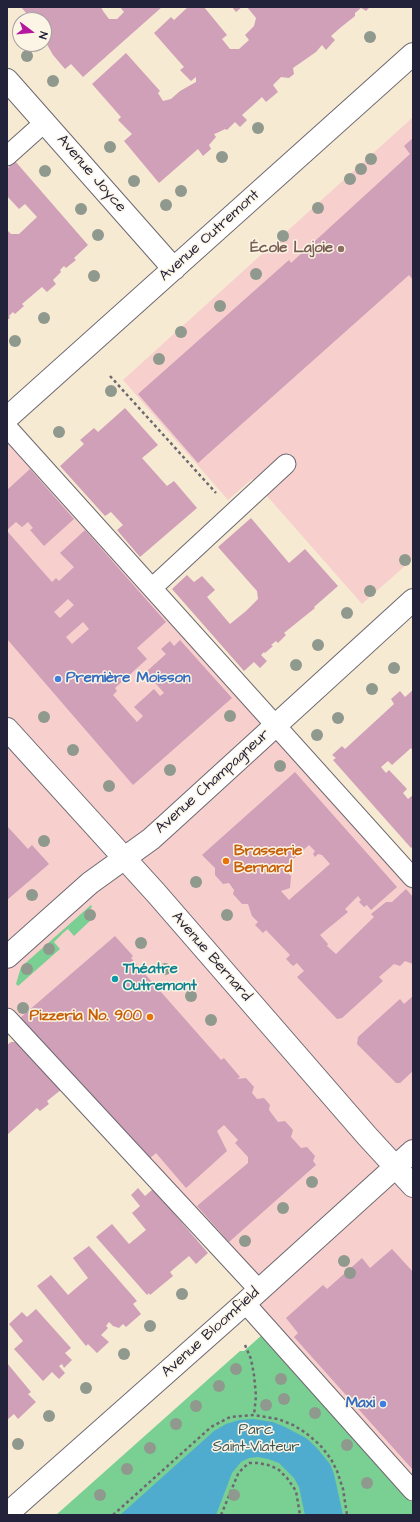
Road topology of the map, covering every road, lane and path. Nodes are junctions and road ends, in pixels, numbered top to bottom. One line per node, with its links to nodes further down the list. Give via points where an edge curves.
1 (413, 54): 5 (street, Avenue Outremont)
2 (7, 80): 3 (street, Avenue Joyce)
3 (45, 122): 4 (lane); 5 (street, Avenue Joyce)
4 (7, 156)
5 (174, 269): 7 (street, Avenue Outremont)
6 (110, 376): 10 (path)
7 (7, 418)
8 (7, 427): 11 (lane)
9 (286, 464): 10 (lane)
10 (234, 512): 11 (lane)
11 (152, 588): 13 (lane)
12 (413, 600): 13 (street, Avenue Champagneur)
13 (276, 726): 15 (street, Avenue Champagneur, via 151,839); 16 (lane)
14 (7, 729): 15 (street, Avenue Bernard)
15 (124, 859): 17 (street, Avenue Champagneur, via 90,884); 20 (street, Avenue Bernard)
16 (410, 868)
17 (7, 957)
18 (7, 1018): 22 (lane)
19 (413, 1151): 20 (street, Avenue Bloomfield)
20 (396, 1167): 21 (street, Avenue Bernard); 22 (street, Avenue Bloomfield)
21 (413, 1186)
22 (252, 1297): 25 (lane); 26 (street, Avenue Bloomfield)
23 (243, 1339): 24 (path, via 254,1375)
24 (254, 1415): 27 (path, via 230,1417 211,1427); 30 (path, via 278,1419 293,1425 320,1445 337,1471)
25 (413, 1491)
26 (7, 1514)
27 (113, 1515)
28 (221, 1515): 29 (path, via 238,1474 250,1463 268,1465 287,1478 296,1491)
29 (300, 1515)
30 (347, 1515)

